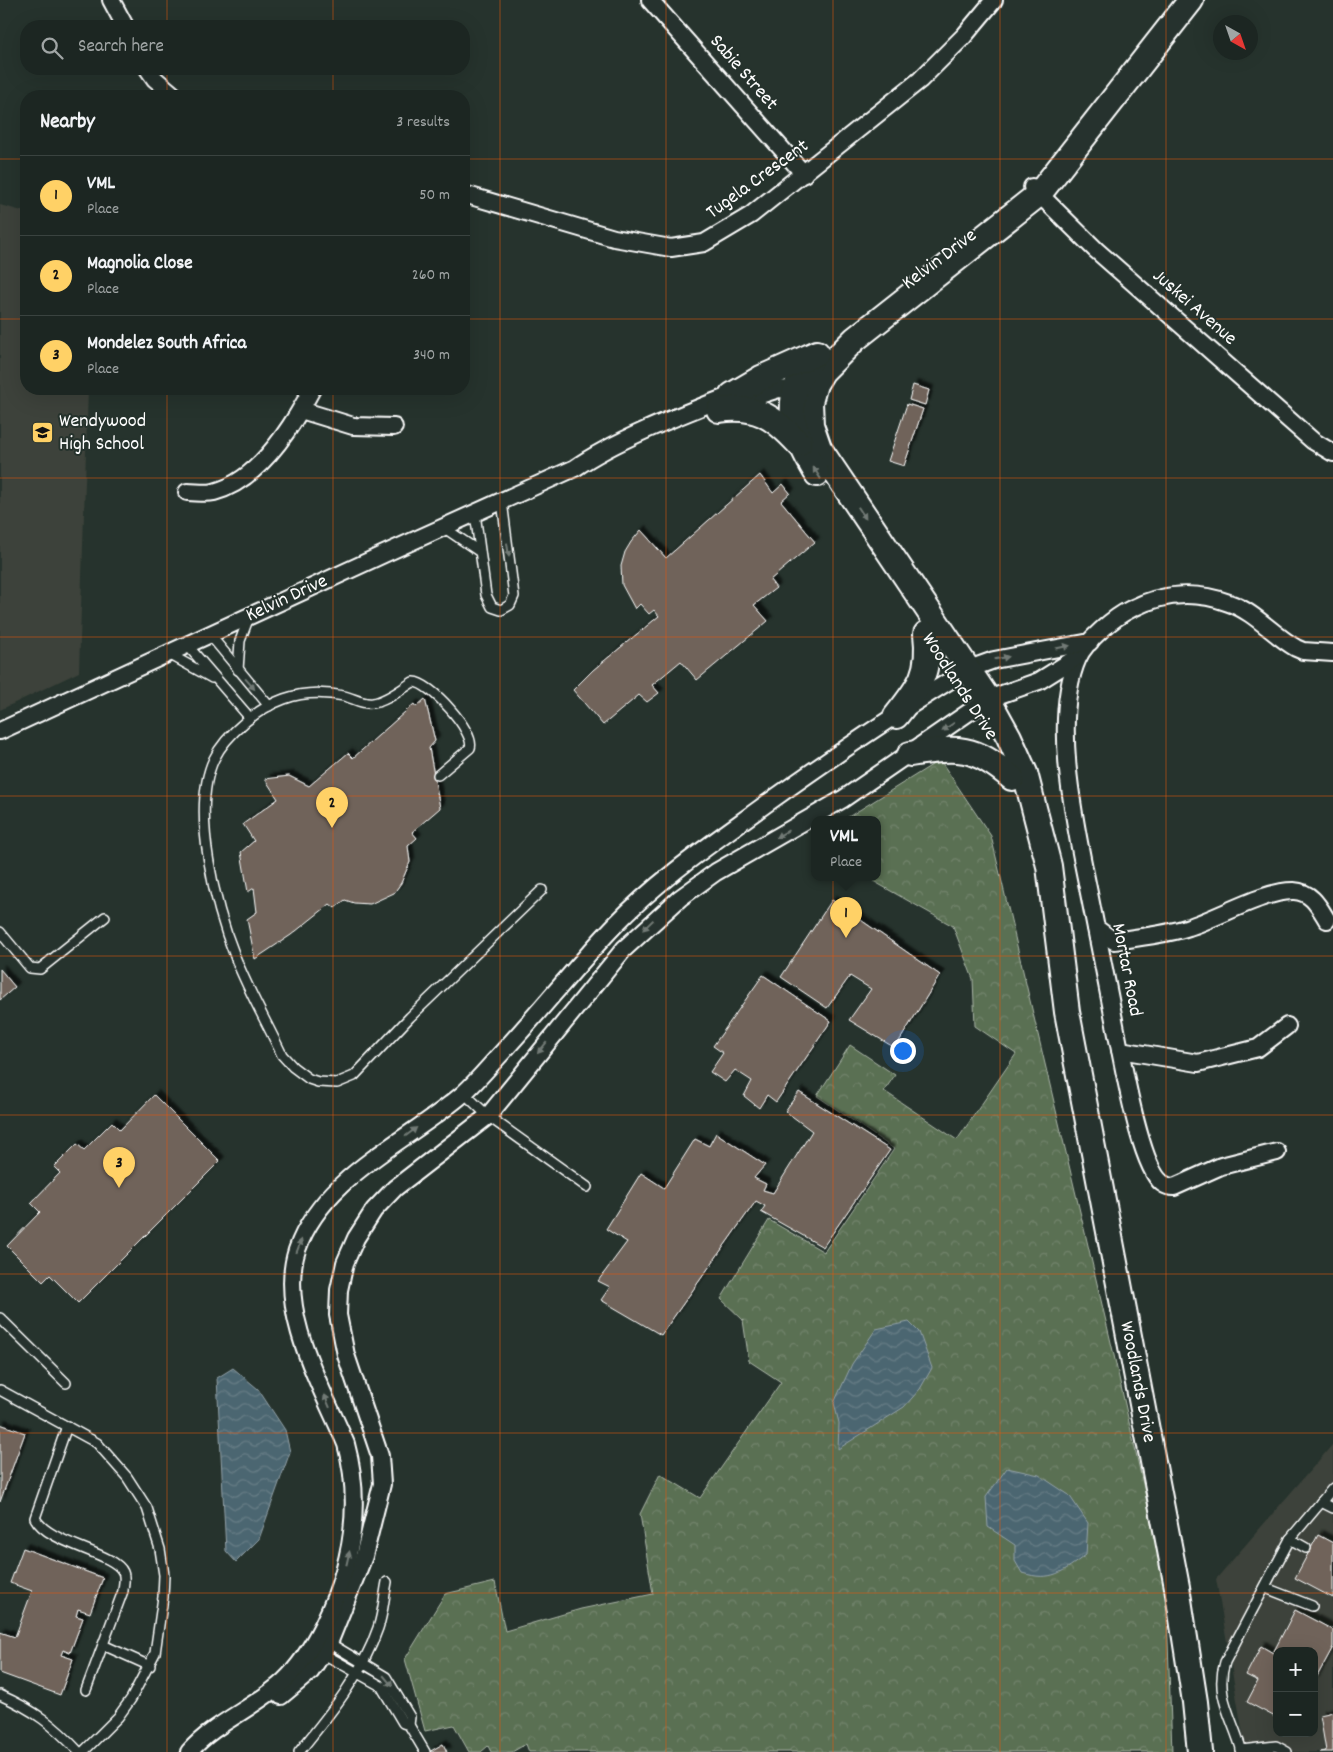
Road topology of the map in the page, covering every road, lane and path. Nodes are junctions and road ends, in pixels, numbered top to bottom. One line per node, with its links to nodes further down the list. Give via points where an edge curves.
1 (111, 0): 5 (street)
2 (650, 0): 8 (street, Sabie Street)
3 (994, 0): 8 (street, Tugela Crescent, via 920,80)
4 (1191, 0): 9 (main road, Kelvin Drive)
5 (122, 20)
6 (152, 75): 7 (street)
7 (168, 90)
8 (804, 174): 10 (street, Tugela Crescent, via 729,230 704,244 671,248 614,238)
9 (1036, 191): 11 (main road, Kelvin Drive); 12 (main road, Kelvin Drive, via 855,339); 18 (street, Juskei Avenue, via 1096,250 1313,441)
10 (470, 196)
11 (819, 352): 12 (main road, Kelvin Drive, via 806,368); 14 (main road, via 761,378)
12 (805, 387): 14 (street, Kelvin Drive, via 767,384); 17 (main road, Woodlands Drive, via 792,417); 33 (main road, Woodlands Drive, one-way to 33, via 810,402 811,425 820,448)
13 (309, 395): 15 (street)
14 (725, 402): 17 (main road, via 758,411 779,424); 20 (street, Kelvin Drive, via 635,437)
15 (301, 410): 16 (street, via 353,426); 19 (street, via 264,460 239,481 212,492)
16 (394, 427)
17 (799, 444): 25 (main road, Woodlands Drive, one-way to 17)
18 (1333, 453)
19 (187, 492)
20 (502, 501): 21 (street, Kelvin Drive); 23 (lane, one-way to 23, via 514,596 506,608 494,608 487,600)
21 (475, 513): 22 (street, Kelvin Drive); 23 (lane)
22 (443, 527): 23 (lane); 24 (street, Kelvin Drive)
23 (480, 552)
24 (249, 617): 26 (street, Kelvin Drive); 32 (lane, via 240,641)
25 (926, 634): 33 (main road, Woodlands Drive); 37 (main road, via 924,675)
26 (210, 635): 28 (street, Kelvin Drive); 32 (lane)
27 (1090, 642): 30 (street, Mortar Road, via 1117,617 1144,602 1194,595 1226,602 1246,611 1303,651); 31 (street, Mortar Road); 33 (street, one-way to 27, via 994,660)
28 (188, 646): 29 (street, Kelvin Drive); 34 (lane)
29 (169, 654): 34 (lane); 39 (street, Kelvin Drive)
30 (1333, 654)
31 (1079, 656): 35 (street, via 1039,680); 48 (street, Mortar Road, via 1068,698 1066,741 1073,805)
32 (238, 670): 36 (lane, one-way to 36)
33 (962, 673): 35 (main road, Woodlands Drive); 37 (street)
34 (215, 678): 38 (lane)
35 (982, 704): 40 (street, one-way to 40); 42 (main road, Woodlands Drive); 50 (main road, Woodlands Drive, via 1009,737 1024,773 1042,834)
36 (268, 706): 38 (lane); 41 (lane, via 310,692 343,696 370,704 419,682 452,712 470,737 470,748)
37 (896, 716): 53 (street, via 823,764 670,876 616,924)
38 (250, 718): 45 (lane, via 226,738 213,760 206,781 205,836 220,909 236,959 282,1055 309,1079 337,1083 354,1076 410,1017)
39 (0, 731)
40 (910, 754): 42 (main road, via 957,749 969,751 991,760); 43 (street, one-way to 43)
41 (438, 775)
42 (1012, 778): 50 (main road, Woodlands Drive, via 1022,808)
43 (813, 816)
44 (811, 817): 54 (street, one-way to 54, via 716,872 652,921 624,949)
45 (542, 890)
46 (105, 917): 49 (lane, via 40,969 30,968)
47 (1327, 920): 48 (street, via 1315,901 1295,891 1274,894 1189,927 1114,941)
48 (1096, 928): 52 (street, Mortar Road)
49 (0, 932)
50 (1067, 1012): 84 (main road, Woodlands Drive, via 1177,1587)
51 (1287, 1026): 52 (street, via 1258,1048 1198,1064)
52 (1120, 1050): 55 (street, Mortar Road, via 1148,1161 1162,1183 1177,1187 1220,1166)
53 (464, 1093): 54 (lane); 70 (street, one-way to 53, via 347,1565 354,1526 354,1495 346,1444 299,1333 292,1280 297,1252 307,1227 328,1198 361,1169)
54 (488, 1116): 56 (lane); 70 (street, via 395,1188 374,1210 345,1263 338,1315 346,1355 380,1456 382,1484 364,1556)
55 (1277, 1152)
56 (587, 1187)
57 (0, 1318): 58 (lane)
58 (66, 1383)
59 (0, 1390): 60 (lane)
60 (66, 1426): 69 (lane, via 36,1518 42,1528 114,1563 123,1571 122,1591); 72 (lane, via 98,1443 127,1477 147,1508 160,1549 164,1575 159,1635)
61 (1333, 1488): 62 (lane)
62 (1322, 1502): 63 (lane); 64 (lane)
63 (1333, 1508)
64 (1290, 1539): 65 (lane); 67 (lane)
65 (1306, 1548)
66 (387, 1582): 71 (lane, via 379,1625)
67 (1266, 1588): 68 (lane); 77 (lane, via 1232,1647 1221,1674 1223,1702)
68 (1312, 1606)
69 (103, 1644): 72 (lane); 74 (lane)
70 (320, 1645): 71 (lane); 73 (lane); 80 (street, via 286,1680 221,1725); 81 (street, via 311,1671 290,1690)
71 (363, 1663): 73 (lane); 76 (lane, one-way to 76, via 386,1677)
72 (150, 1666): 79 (lane, via 118,1717)
73 (356, 1673): 76 (lane, via 381,1686); 82 (lane)
74 (86, 1690)
75 (0, 1695): 78 (lane, via 47,1720)
76 (397, 1703): 83 (lane, via 410,1717 409,1725)
77 (1242, 1751): 85 (lane, via 1276,1746)
78 (79, 1752)
79 (83, 1752)
80 (189, 1752)
81 (202, 1752)
82 (299, 1752)
83 (424, 1752)
84 (1200, 1752)
85 (1287, 1752)

